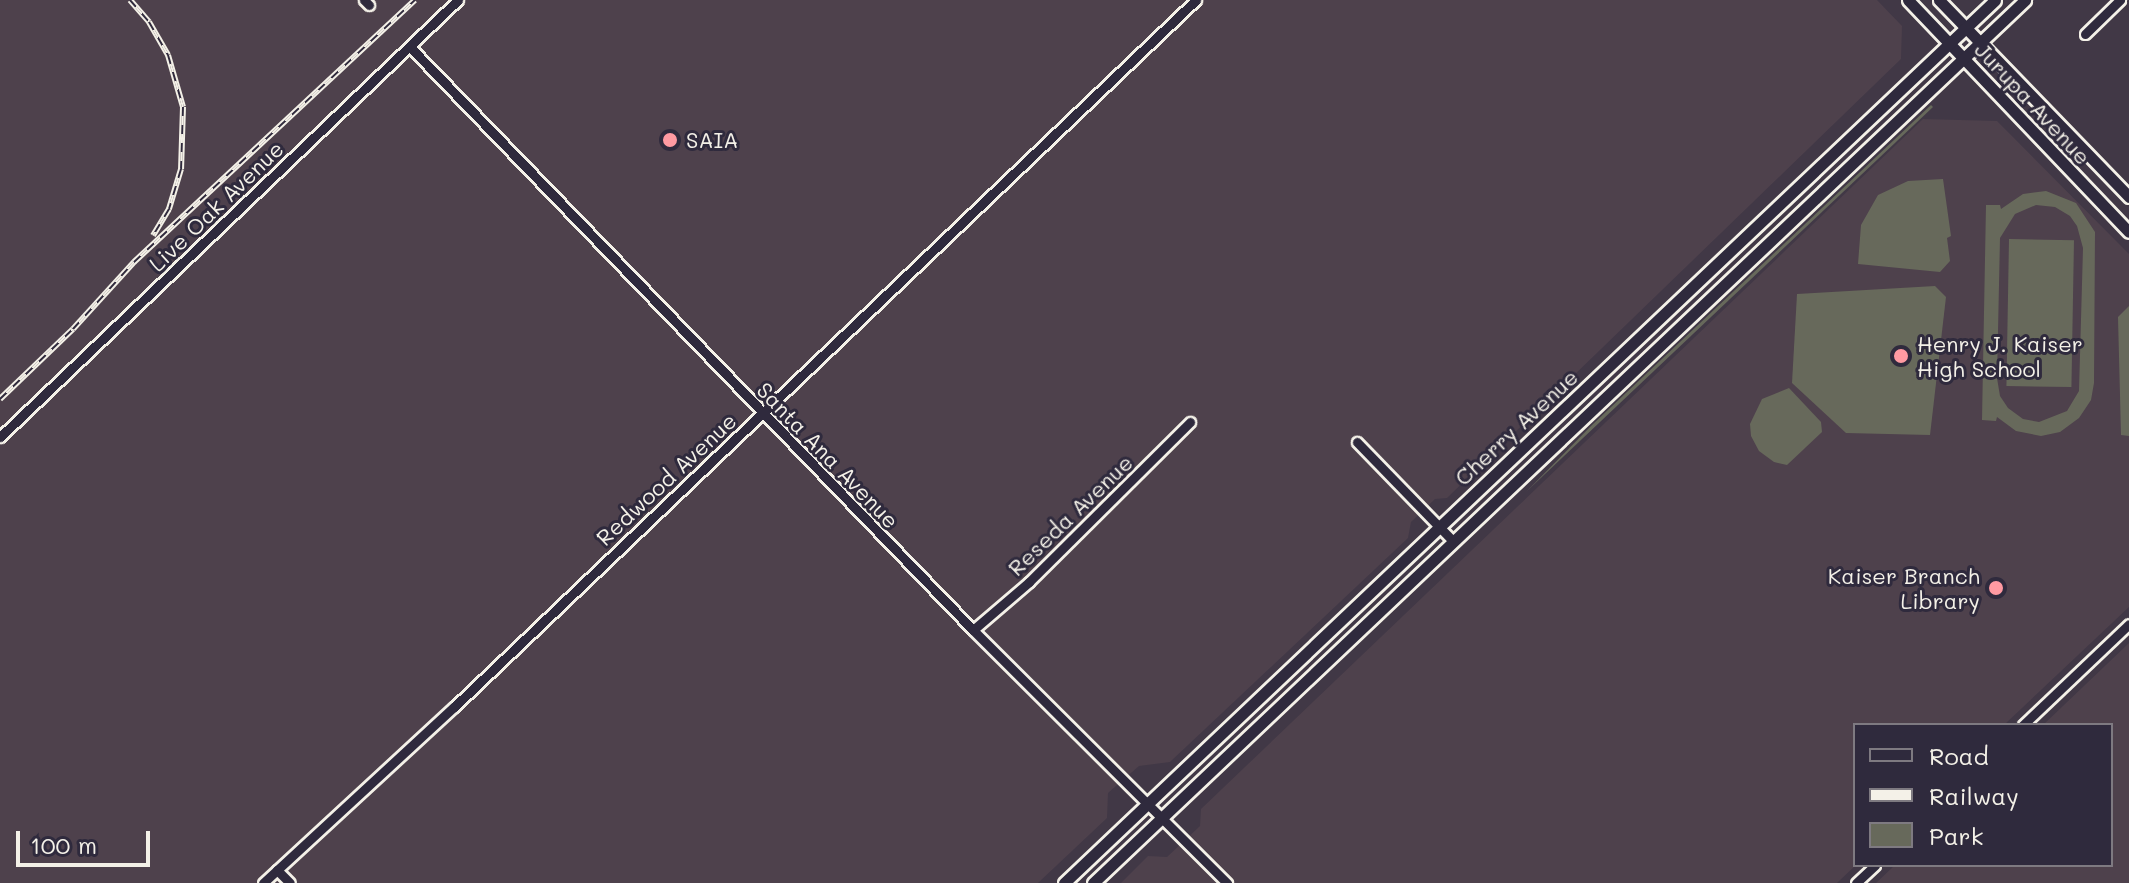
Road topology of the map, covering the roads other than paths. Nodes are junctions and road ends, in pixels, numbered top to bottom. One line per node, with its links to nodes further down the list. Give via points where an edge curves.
1 (458, 0): 12 (street, Live Oak Avenue)
2 (1196, 0): 16 (street, Redwood Avenue)
3 (1908, 0): 10 (main road, Jurupa Avenue)
4 (1939, 0): 8 (main road, Jurupa Avenue)
5 (1995, 0): 8 (main road, Cherry Avenue)
6 (2025, 0): 11 (main road, Cherry Avenue)
7 (2120, 0): 9 (street)
8 (1966, 28): 10 (main road, Cherry Avenue); 11 (main road, Jurupa Avenue)
9 (2085, 34)
10 (1949, 43): 13 (main road, Jurupa Avenue); 20 (main road, Cherry Avenue)
11 (1980, 43): 13 (main road, Cherry Avenue); 14 (main road, Jurupa Avenue)
12 (410, 47): 16 (street, Santa Ana Avenue); 18 (street, Live Oak Avenue)
13 (1964, 58): 15 (main road, Jurupa Avenue); 21 (main road, Cherry Avenue)
14 (2129, 197)
15 (2129, 232)
16 (762, 412): 23 (street, Santa Ana Avenue); 28 (street, Redwood Avenue)
17 (1190, 422): 23 (street, Reseda Avenue, via 1029,582)
18 (0, 437)
19 (1357, 442): 20 (street)
20 (1439, 527): 21 (street); 25 (main road, Cherry Avenue)
21 (1452, 540): 26 (main road, Cherry Avenue)
22 (2129, 624): 24 (street)
23 (973, 630): 25 (street, Santa Ana Avenue)
24 (2025, 723)
25 (1149, 803): 26 (street, Santa Ana Avenue); 31 (main road, Cherry Avenue)
26 (1163, 817): 32 (main road, Cherry Avenue); 33 (street, Santa Ana Avenue)
27 (1873, 867): 34 (street)
28 (277, 870): 29 (street, Redwood Avenue); 30 (street)
29 (263, 883)
30 (290, 883)
31 (1064, 883)
32 (1093, 883)
33 (1227, 883)
34 (1856, 883)

